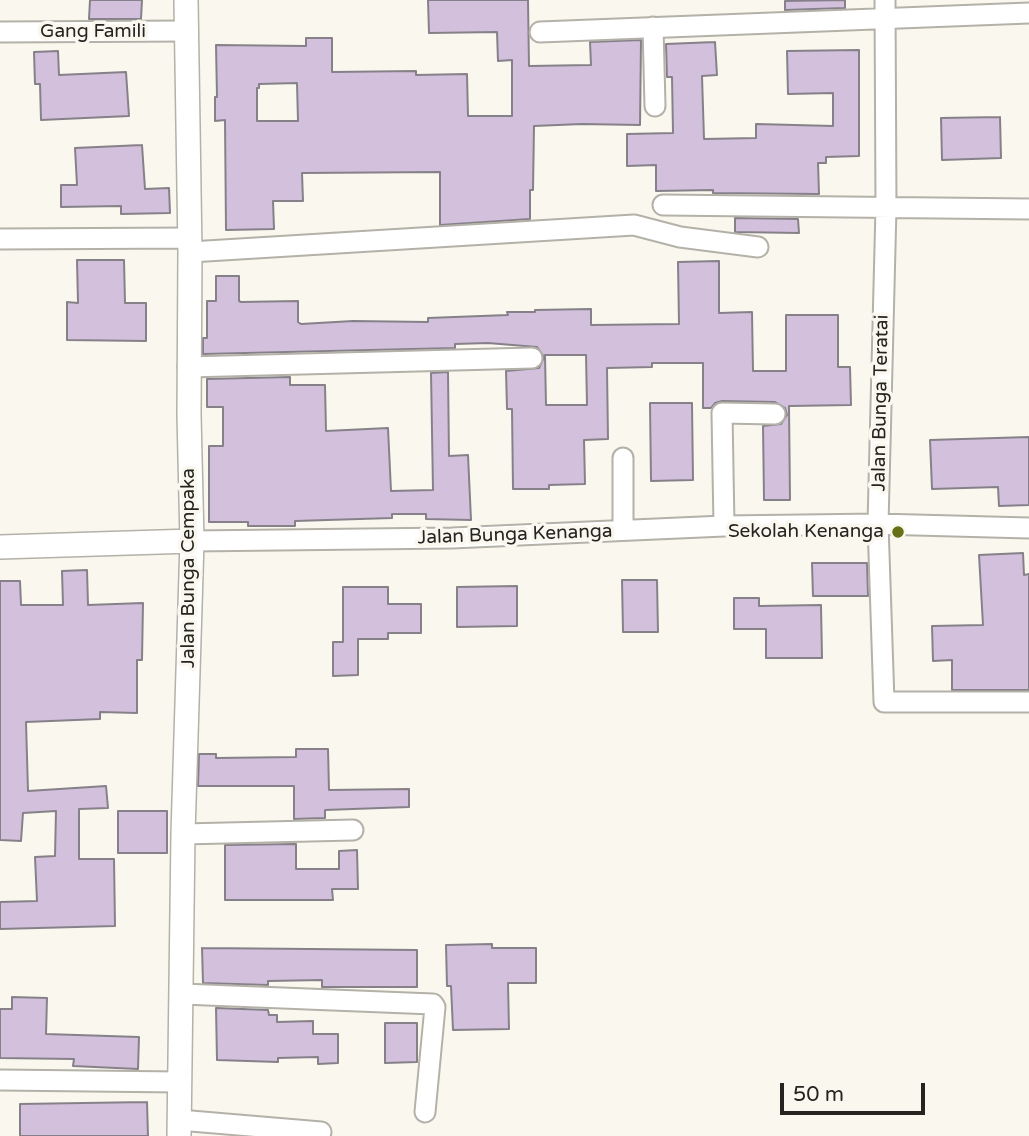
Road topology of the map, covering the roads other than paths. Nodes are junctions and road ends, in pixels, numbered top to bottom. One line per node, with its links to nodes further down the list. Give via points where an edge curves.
1 (186, 0): 5 (street, Jalan Bunga Cempaka)
2 (885, 9): 3 (street); 4 (street); 10 (street, Jalan Bunga Teratai)
3 (1029, 13)
4 (653, 27): 7 (street); 8 (street)
5 (186, 31): 6 (street, Gang Famili); 13 (street, Jalan Bunga Cempaka)
6 (0, 32)
7 (540, 32)
8 (655, 106)
9 (663, 205): 10 (street)
10 (886, 208): 11 (street); 19 (street, Jalan Bunga Teratai)
11 (1029, 209)
12 (0, 239): 13 (street)
13 (190, 245): 14 (street, via 634,225 680,237); 16 (street, Jalan Bunga Cempaka)
14 (758, 247)
15 (533, 358): 16 (street)
16 (188, 367): 23 (street, Jalan Bunga Cempaka)
17 (775, 414): 20 (street, via 722,413)
18 (623, 458): 22 (street)
19 (878, 524): 20 (street, Jalan Bunga Kenanga); 21 (street, Jalan Bunga Kenanga); 25 (street, Jalan Bunga Teratai, via 884,702)
20 (724, 526): 22 (street, Jalan Bunga Kenanga)
21 (1029, 528)
22 (623, 530): 23 (street, Jalan Bunga Kenanga, via 419,539)
23 (192, 541): 24 (street, Jalan Bunga Kenanga); 27 (street, Jalan Bunga Cempaka)
24 (0, 547)
25 (1029, 702)
26 (353, 830): 27 (street)
27 (183, 834): 28 (street, Jalan Bunga Cempaka)
28 (182, 994): 30 (street, Jalan Bunga Cempaka); 31 (street, via 433,1004)
29 (0, 1080): 30 (street)
30 (179, 1082): 32 (street, Jalan Bunga Cempaka)
31 (425, 1112)
32 (179, 1128): 33 (street)
33 (227, 1130): 34 (street)
34 (321, 1132)

